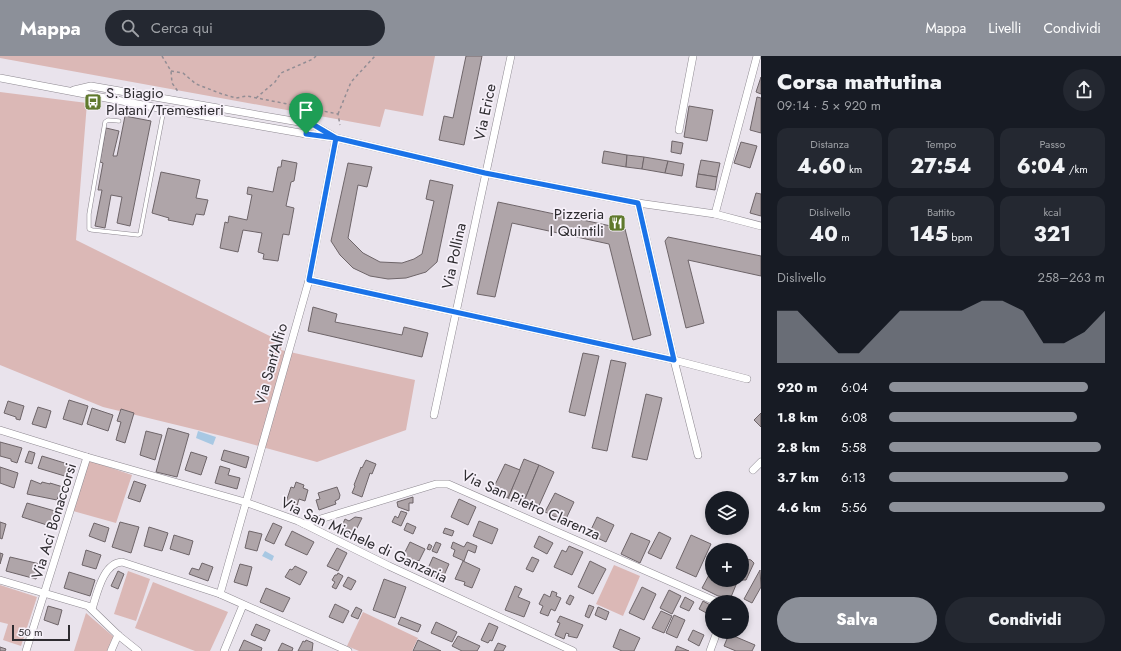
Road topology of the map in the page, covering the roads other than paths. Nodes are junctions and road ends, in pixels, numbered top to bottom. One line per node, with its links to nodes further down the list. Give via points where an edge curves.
1 (511, 56): 12 (street, Via Erice)
2 (693, 56): 9 (street)
3 (757, 56): 14 (street)
4 (0, 78): 5 (street)
5 (72, 91): 6 (street); 8 (street, via 91,86)
6 (164, 109): 7 (lane, via 138,235 89,228 88,214 105,122); 10 (street)
7 (119, 121)
8 (307, 124): 10 (street); 11 (street, via 314,125)
9 (679, 130)
10 (306, 134): 11 (street)
11 (336, 138): 12 (street); 16 (street, Via Sant'Alfio)
12 (485, 173): 13 (street); 17 (street, Via Pollina)
13 (638, 203): 14 (street); 18 (street)
14 (715, 214): 15 (street)
15 (761, 226)
16 (309, 280): 17 (street); 26 (street, Via Sant'Alfio)
17 (456, 312): 18 (street); 20 (street, Via Pollina)
18 (674, 360): 19 (street); 22 (street)
19 (747, 379)
20 (434, 415)
21 (0, 430): 23 (street, Via San Michele di Ganzaria)
22 (698, 455)
23 (87, 457): 26 (street, Via San Michele di Ganzaria); 29 (street, Via Aci Bonaccorsi)
24 (761, 462): 25 (street)
25 (753, 470)
26 (246, 502): 27 (street, Via San Michele di Ganzaria); 30 (street, Via Sant'Alfio)
27 (304, 524): 31 (street, Via San Pietro Clarenza, via 436,484 448,484); 41 (street, Via San Michele di Ganzaria)
28 (0, 580): 29 (street)
29 (45, 594): 33 (street, via 84,604); 36 (street, Via Aci Bonaccorsi)
30 (220, 594): 32 (street); 33 (street, via 119,562 111,565 106,572)
31 (705, 597)
32 (243, 605): 39 (street); 40 (street)
33 (92, 609): 34 (street)
34 (118, 635): 37 (street); 38 (street)
35 (714, 639): 42 (street)
36 (26, 651)
37 (110, 651)
38 (138, 651)
39 (224, 651)
40 (348, 651)
41 (573, 651)
42 (710, 651)

